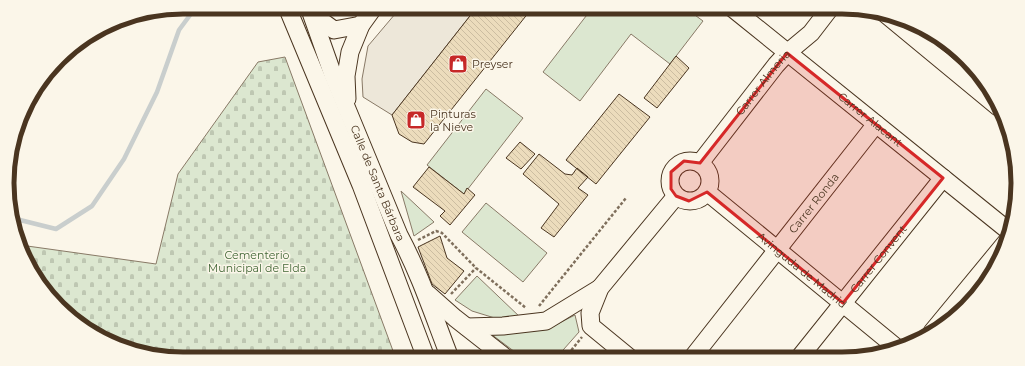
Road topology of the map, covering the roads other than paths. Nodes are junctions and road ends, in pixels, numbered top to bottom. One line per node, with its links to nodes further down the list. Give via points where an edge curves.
1 (290, 14): 26 (street, Calle de Santa Bárbara, via 361,185)
2 (311, 14): 11 (street, Calle de Santa Bárbara)
3 (314, 14): 8 (street, via 334,30)
4 (369, 14): 8 (street)
5 (740, 14): 9 (street, Carrer Alacant)
6 (826, 14): 9 (street, Carrer Almeria, via 811,33)
7 (897, 23): 10 (street)
8 (361, 25): 11 (street, via 350,52 346,76)
9 (787, 53): 12 (street, Carrer Alacant); 13 (street, Carrer Almeria)
10 (988, 99)
11 (347, 108): 21 (street, Calle de Santa Bárbara)
12 (876, 124): 14 (street, Carrer Alacant); 18 (street, Carrer Ronda)
13 (700, 163): 15 (street, via 710,176); 16 (street, via 692,160 676,165 669,181)
14 (943, 178): 17 (street, Carrer Alacant); 22 (street, Carrer Convent)
15 (707, 192): 16 (street, via 696,200 689,201); 18 (street, Avinguda de Madrid)
16 (676, 196): 20 (street)
17 (1005, 228)
18 (777, 250): 22 (street, Avinguda de Madrid); 30 (street, Carrer Ronda)
19 (995, 256): 23 (street)
20 (600, 288): 24 (street, via 546,321); 29 (street, via 590,313 591,326)
21 (423, 290): 24 (street); 27 (street, Calle de Santa Bárbara)
22 (843, 303): 25 (street, Avinguda de Madrid); 31 (street, Carrer Convent)
23 (943, 318)
24 (467, 327): 28 (street)
25 (892, 344)
26 (424, 352)
27 (448, 352)
28 (498, 352)
29 (623, 352)
30 (697, 352)
31 (804, 352)

